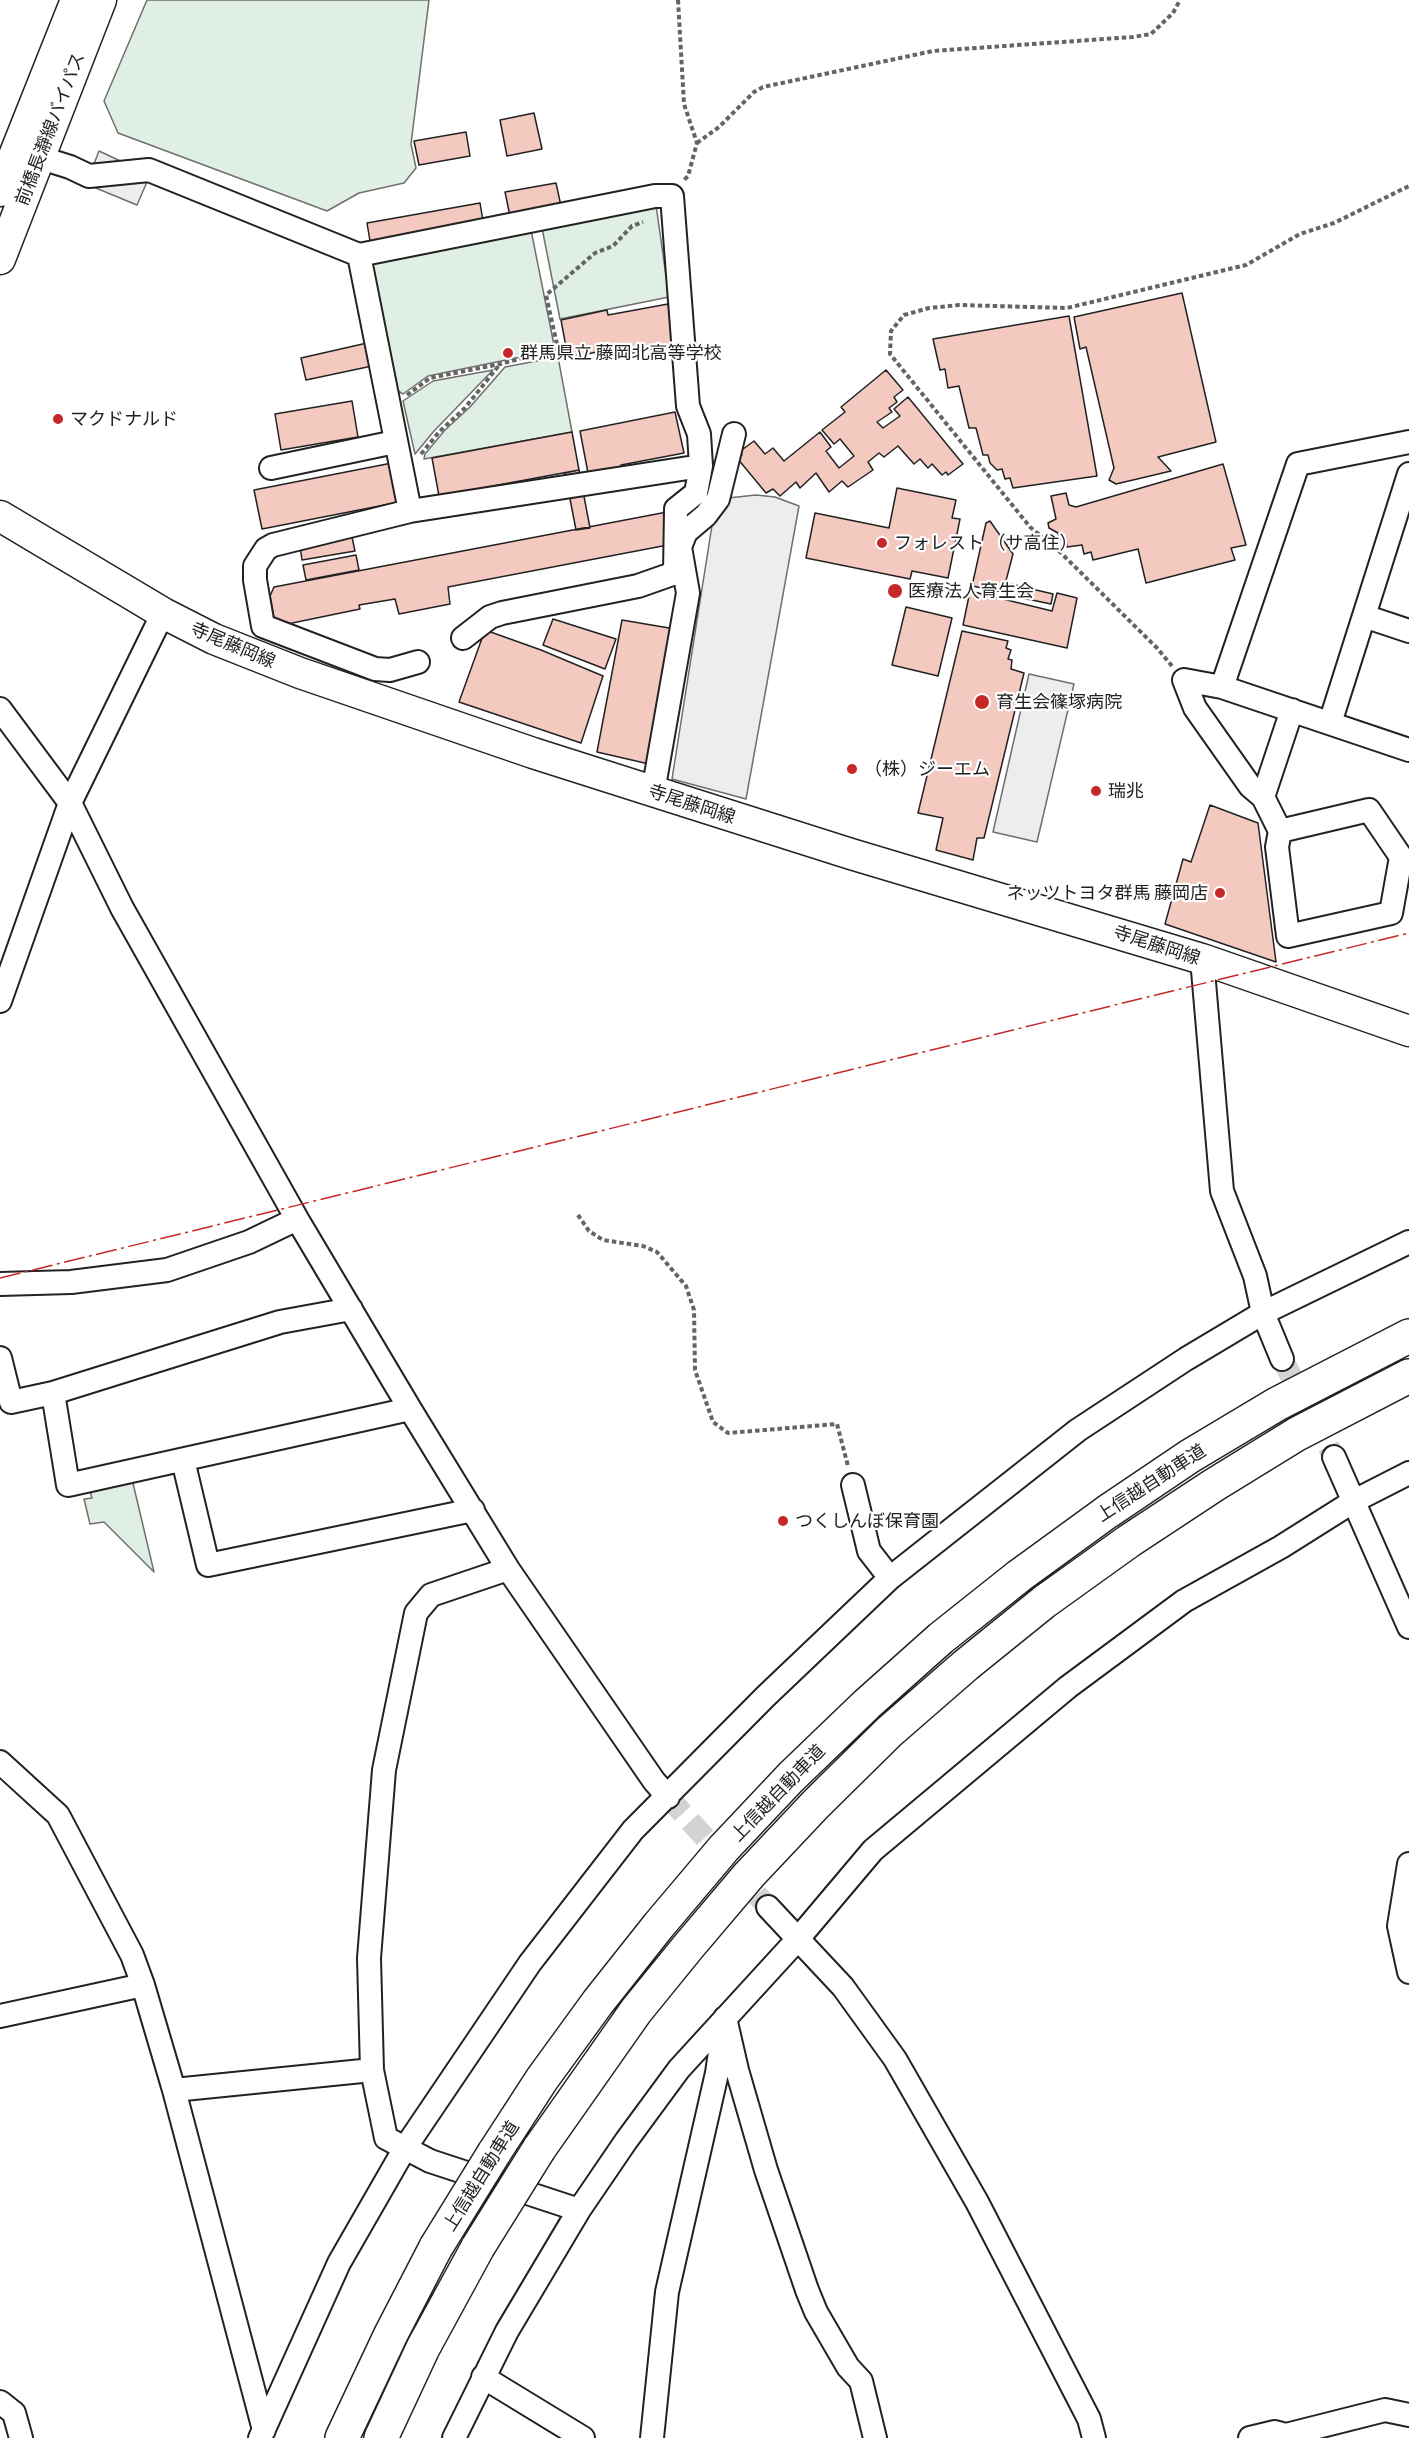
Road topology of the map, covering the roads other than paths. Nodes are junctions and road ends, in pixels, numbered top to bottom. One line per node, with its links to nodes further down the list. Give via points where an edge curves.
1 (76, 0): 4 (main road, 前橋長瀞線バイパス)
2 (101, 0): 3 (main road, 前橋長瀞線バイパス)
3 (38, 157): 5 (street, via 89,176 148,170); 6 (main road, 前橋長瀞線バイパス)
4 (0, 190)
5 (359, 255): 8 (street); 10 (street, via 655,196 672,196 688,406 699,434)
6 (0, 259)
7 (734, 434): 26 (street, via 718,499 686,532 680,547 688,593)
8 (396, 442): 11 (street); 13 (street)
9 (1409, 442): 21 (street, via 1299,464)
10 (701, 466): 13 (street); 19 (street, via 696,493 676,509 675,573 638,586 502,613 490,617)
11 (271, 468)
12 (1409, 474): 14 (street)
13 (410, 511): 20 (street, via 273,544 255,567 255,580 264,626 375,669 390,670)
14 (1403, 512): 17 (street)
15 (0, 516): 16 (main road, 寺尾藤岡線)
16 (163, 614): 26 (main road, 寺尾藤岡線, via 300,673); 28 (street)
17 (1364, 616): 18 (street); 24 (street)
18 (1409, 631)
19 (463, 638)
20 (418, 662)
21 (1222, 687): 23 (street); 27 (street, via 1184,681 1195,708 1250,786)
22 (0, 709): 28 (street)
23 (1292, 710): 24 (street); 27 (street)
24 (1330, 723): 25 (street)
25 (1409, 750)
26 (654, 792): 30 (main road, 寺尾藤岡線)
27 (1263, 797): 29 (street)
28 (70, 803): 31 (street); 33 (street, via 122,908)
29 (1280, 831): 29 (street, via 1369,810 1401,857 1390,913 1288,936 1277,847)
30 (1202, 959): 32 (main road, 寺尾藤岡線); 37 (street, via 1222,1191 1255,1276)
31 (0, 1002)
32 (1409, 1031)
33 (297, 1219): 35 (street, via 249,1242 167,1270 71,1282); 36 (street)
34 (1409, 1242): 37 (street)
35 (0, 1284)
36 (351, 1309): 42 (street, via 280,1322); 43 (street)
37 (1263, 1312): 40 (street); 51 (street, via 1078,1430)
38 (1409, 1336): 71 (highway, 上信越自動車道, bridge, via 1276,1404 1190,1456 1018,1576 867,1704 776,1793 659,1925 542,2079 436,2247)
39 (0, 1358): 42 (street, via 11,1401)
40 (1282, 1359)
41 (1409, 1376): 72 (highway, 上信越自動車道, bridge, via 1298,1434 1214,1485 1044,1602 889,1732 816,1804 749,1875 636,2011 539,2149 478,2247 423,2348)
42 (53, 1393): 45 (street, via 68,1485)
43 (410, 1409): 45 (street); 49 (street)
44 (1334, 1457): 48 (street)
45 (183, 1461): 49 (street, via 208,1565)
46 (1409, 1473): 48 (street)
47 (853, 1485): 51 (street, via 869,1551)
48 (1354, 1501): 52 (street); 57 (street, via 1184,1601 1068,1687 873,1850)
49 (473, 1510): 50 (street)
50 (508, 1569): 54 (street); 62 (street, via 431,1595 416,1613 384,1770 369,1958)
51 (890, 1578): 54 (street, via 766,1696)
52 (1409, 1626)
53 (0, 1762): 59 (street, via 58,1815 132,1955)
54 (668, 1797): 64 (street, via 633,1830 530,1963)
55 (1409, 1864): 58 (street, via 1399,1926)
56 (768, 1907): 57 (street)
57 (797, 1940): 61 (street); 77 (street, via 843,1987 894,2059 977,2202 1089,2419)
58 (1409, 1972)
59 (143, 1985): 60 (street); 63 (street)
60 (0, 2016)
61 (725, 2018): 65 (street, via 679,2069); 75 (street, via 717,2073 667,2292); 76 (street, via 766,2170 807,2290 848,2367 861,2382)
62 (372, 2070): 63 (street); 64 (street, via 386,2138)
63 (174, 2090): 69 (street)
64 (405, 2148): 65 (street, via 430,2161); 69 (street, via 339,2263)
65 (579, 2210): 66 (street)
66 (483, 2377): 73 (street); 74 (street)
67 (0, 2402): 70 (street, via 14,2413)
68 (1409, 2415): 78 (street, via 1385,2410 1286,2435 1275,2432)
69 (262, 2434)
70 (21, 2438)
71 (342, 2438)
72 (381, 2438)
73 (454, 2438)
74 (583, 2438)
75 (652, 2438)
76 (875, 2438)
77 (1094, 2438)
78 (1250, 2438)

